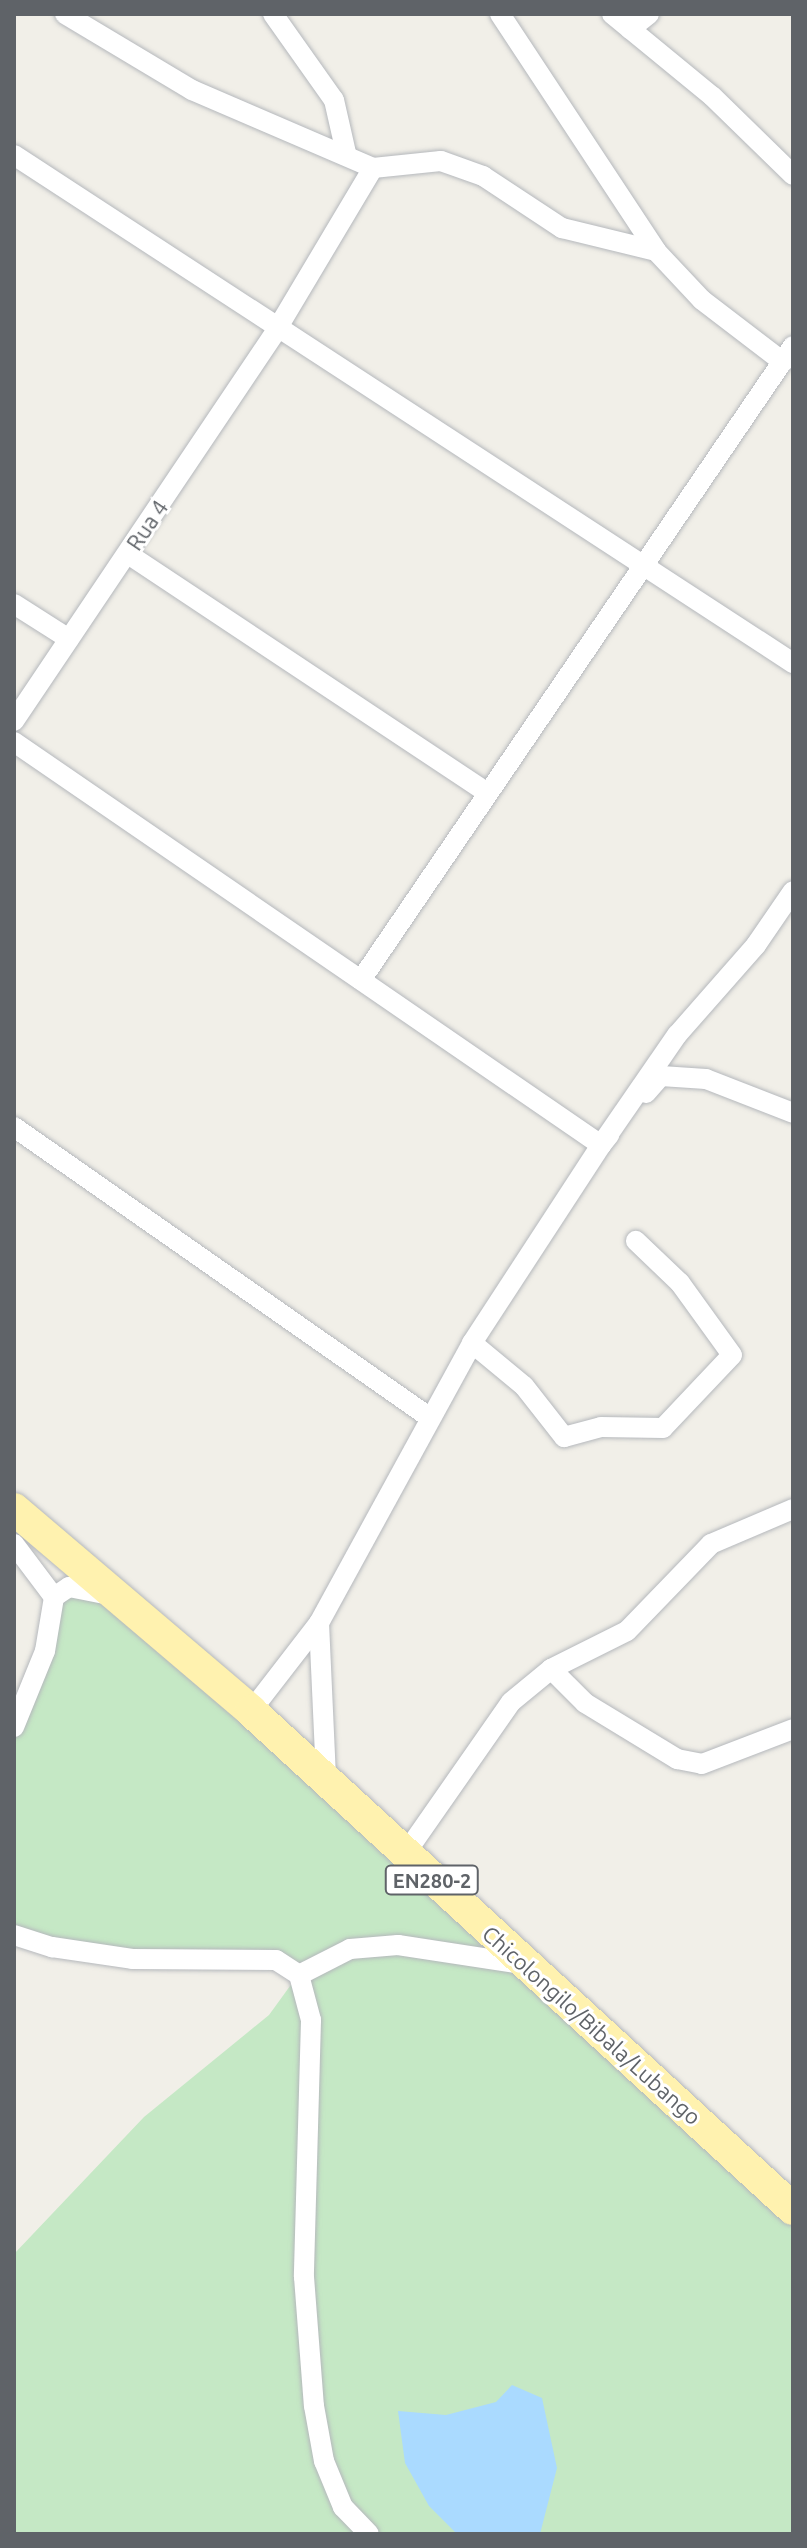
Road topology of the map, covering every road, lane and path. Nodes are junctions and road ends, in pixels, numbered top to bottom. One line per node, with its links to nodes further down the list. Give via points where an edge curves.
1 (65, 14): 7 (street, via 192,90)
2 (273, 14): 7 (street, via 334,100)
3 (500, 14): 11 (street)
4 (612, 14): 6 (street)
5 (649, 14): 6 (street)
6 (630, 29): 10 (street)
7 (346, 153): 9 (street)
8 (14, 155): 12 (street)
9 (373, 168): 11 (street, via 441,161 483,176 562,228); 12 (street, Rua 4)
10 (793, 175)
11 (656, 251): 13 (street, via 702,300)
12 (277, 329): 14 (street, Rua 4); 15 (street)
13 (788, 354): 15 (street)
14 (128, 554): 17 (street, Rua 4); 21 (street)
15 (642, 566): 18 (street); 21 (street)
16 (14, 604): 17 (street)
17 (69, 639): 19 (street, Rua 4)
18 (793, 663)
19 (14, 721)
20 (14, 742): 23 (street)
21 (486, 792): 23 (street)
22 (793, 891): 26 (street, via 756,945 677,1035)
23 (361, 980): 26 (street)
24 (793, 1113): 26 (street, via 706,1079 661,1076)
25 (14, 1127): 29 (street)
26 (601, 1145): 28 (street)
27 (636, 1241): 28 (street, via 680,1283 732,1355 663,1428 601,1427 564,1437 524,1386)
28 (472, 1343): 29 (street)
29 (429, 1417): 35 (street)
30 (14, 1509): 34 (main road, Chicolongilo/Bibala/Lubango / EN280-2)
31 (793, 1509): 36 (street, via 711,1544 627,1631)
32 (14, 1544): 33 (street)
33 (54, 1597): 34 (street, via 69,1587 89,1587); 38 (street, via 45,1651)
34 (122, 1603): 37 (main road, Chicolongilo/Bibala/Lubango / EN280-2)
35 (319, 1623): 37 (street); 40 (street)
36 (551, 1669): 39 (street, via 585,1703 677,1759 702,1764); 41 (street, via 511,1702)
37 (251, 1711): 40 (main road, Chicolongilo/Bibala/Lubango / EN280-2)
38 (14, 1727)
39 (793, 1729)
40 (326, 1780): 41 (main road, Chicolongilo/Bibala/Lubango / EN280-2)
41 (405, 1854): 43 (main road, Chicolongilo/Bibala/Lubango / EN280-2)
42 (14, 1935): 44 (street, via 132,1959 276,1960)
43 (524, 1965): 44 (street, via 398,1945 350,1949); 45 (main road, Chicolongilo/Bibala/Lubango / EN280-2)
44 (299, 1975): 46 (street, via 311,2020 304,2277 314,2406 324,2461 343,2507)
45 (793, 2209)
46 (369, 2534)

